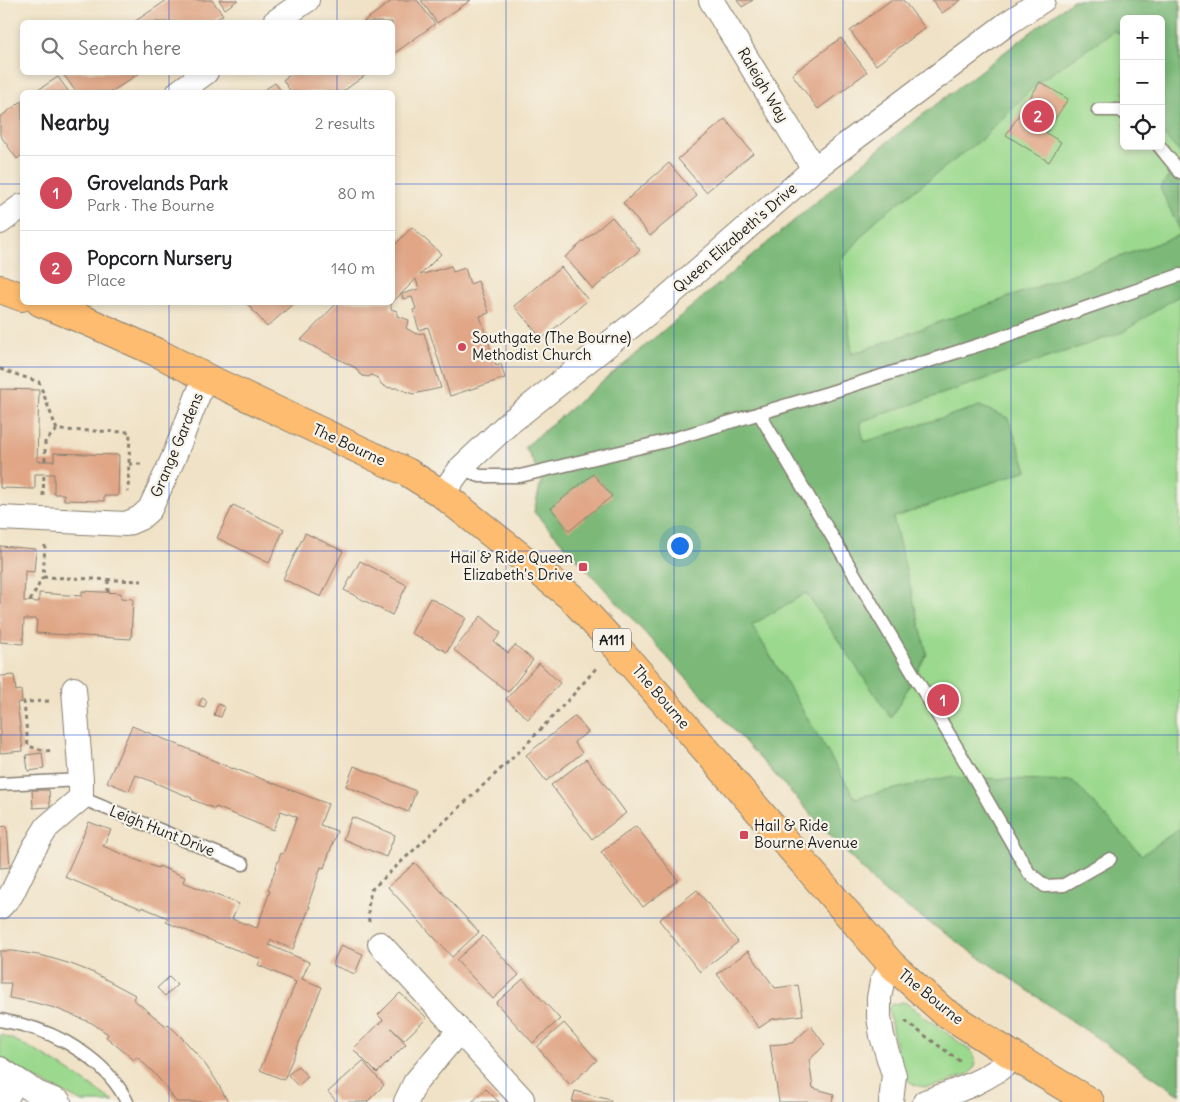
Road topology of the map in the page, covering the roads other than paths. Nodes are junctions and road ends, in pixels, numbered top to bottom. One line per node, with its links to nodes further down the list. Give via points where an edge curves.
1 (308, 0): 4 (street)
2 (711, 0): 10 (street, Raleigh Way)
3 (1043, 0): 10 (street, Queen Elizabeth's Drive)
4 (279, 20)
5 (202, 75): 6 (street)
6 (182, 90)
7 (1098, 110): 8 (lane)
8 (1120, 110)
9 (1162, 150): 11 (lane)
10 (814, 169): 20 (street, Queen Elizabeth's Drive, via 664,300 509,423)
11 (1180, 172)
12 (20, 209): 13 (street)
13 (0, 222)
14 (1180, 275): 19 (lane, via 982,344)
15 (0, 289): 16 (main road)
16 (20, 296)
17 (48, 305): 18 (main road, The Bourne / A111)
18 (206, 377): 21 (main road, The Bourne / A111, via 407,472); 22 (street, Grange Gardens, via 150,509 140,518 126,524)
19 (759, 413): 20 (lane, via 666,441 520,476 480,476); 26 (lane, via 1029,873 1045,886 1064,885)
20 (461, 468): 21 (street, Queen Elizabeth's Drive)
21 (442, 494): 30 (main road, The Bourne / A111, via 571,597)
22 (0, 518)
23 (74, 694): 25 (street)
24 (0, 784): 25 (lane)
25 (81, 789): 27 (lane, Leigh Hunt Drive); 28 (street, via 47,827 12,895)
26 (1110, 859)
27 (243, 864)
28 (0, 907)
29 (380, 944): 32 (street)
30 (892, 965): 33 (main road, The Bourne / A111, via 943,1011); 40 (street, via 882,982 879,998 882,1036 894,1075)
31 (0, 1020): 38 (lane, via 52,1034 91,1059 122,1092)
32 (459, 1031): 35 (street); 39 (street, via 415,1083)
33 (1015, 1057): 41 (street, via 985,1079); 42 (main road, The Bourne / A111)
34 (8, 1075): 36 (street); 37 (street)
35 (523, 1100)
36 (4, 1102)
37 (59, 1102)
38 (126, 1102)
39 (406, 1102)
40 (891, 1102)
41 (925, 1102)
42 (1090, 1102)

